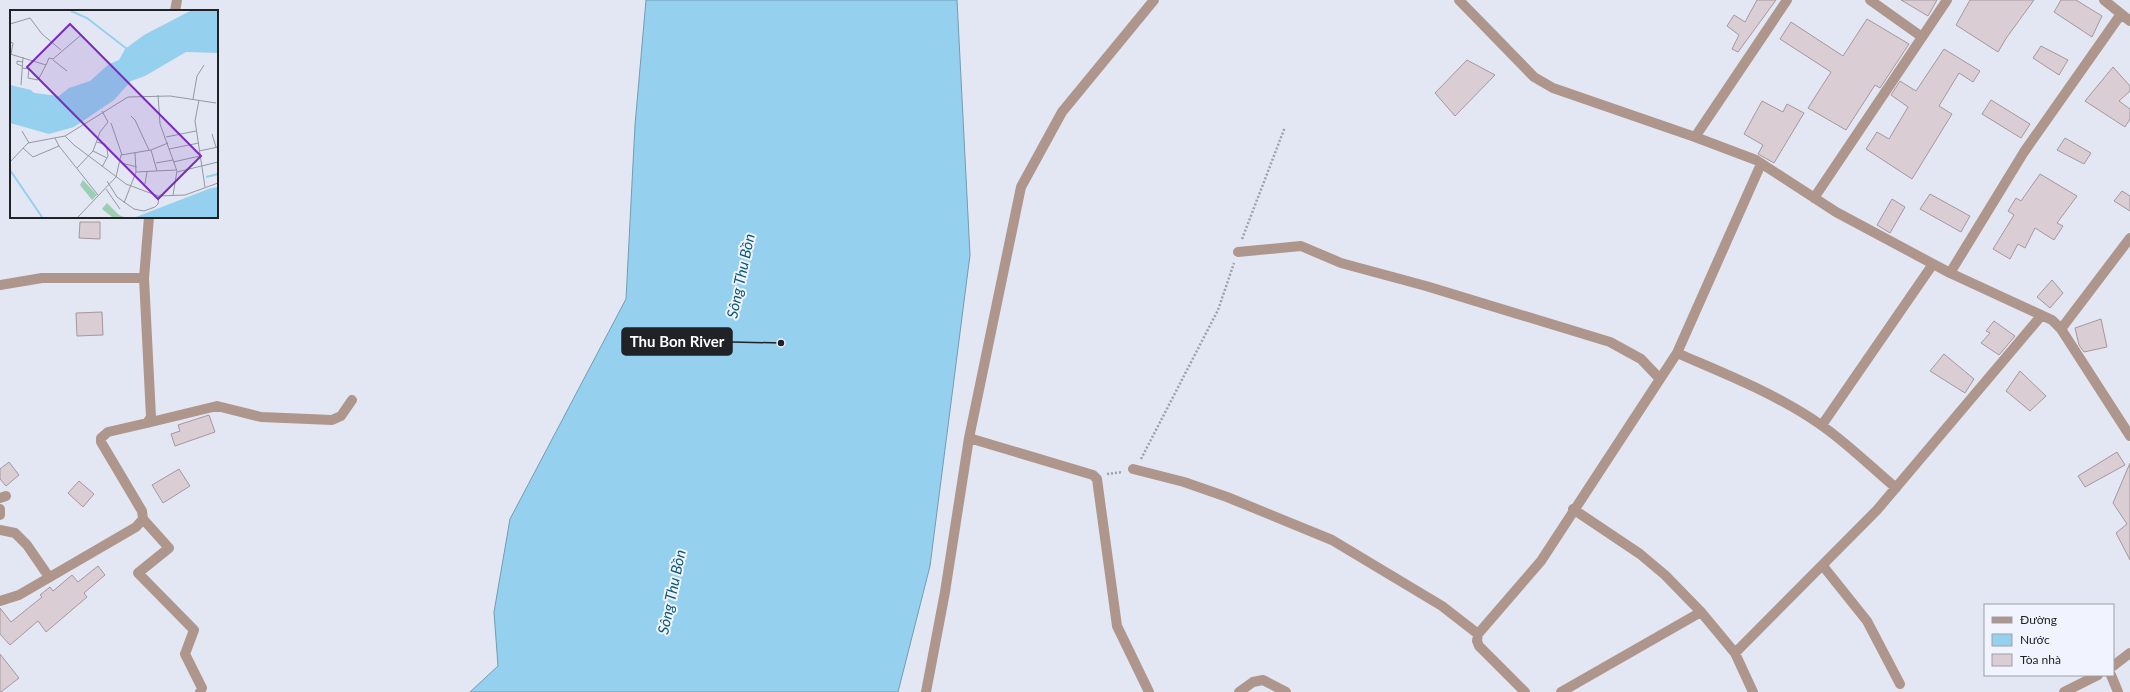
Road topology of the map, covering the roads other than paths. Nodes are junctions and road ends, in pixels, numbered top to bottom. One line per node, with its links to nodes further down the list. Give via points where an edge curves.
1 (177, 0): 8 (street)
2 (1154, 0): 30 (street, via 1062,112 1021,187)
3 (1459, 0): 12 (street, via 1534,77 1546,85)
4 (1787, 0): 12 (street)
5 (1870, 0): 11 (street)
6 (1947, 0): 11 (street)
7 (2104, 0): 9 (street)
8 (175, 10)
9 (2121, 14): 10 (street); 19 (street, via 2024,152)
10 (2130, 21)
11 (1922, 37): 14 (street)
12 (1695, 137): 13 (street)
13 (1761, 164): 14 (street); 24 (street)
14 (1814, 198): 18 (street)
15 (149, 218): 20 (street)
16 (2130, 238): 23 (street)
17 (1238, 252): 25 (street, via 1300,246 1341,263 1610,342 1641,359)
18 (1933, 264): 19 (street); 28 (street)
19 (1950, 273): 22 (street)
20 (144, 278): 21 (street, via 42,278); 27 (street, via 152,414)
21 (0, 285)
22 (2041, 316): 23 (street, via 2052,320); 32 (street)
23 (2061, 329): 29 (street)
24 (1677, 353): 25 (street); 28 (street, via 1724,373)
25 (1660, 380): 34 (street)
26 (352, 400): 27 (street, via 341,416 332,420 261,417 216,406)
27 (147, 423): 36 (street, via 108,432 101,438 142,511)
28 (1822, 425): 32 (street)
29 (2130, 436)
30 (969, 438): 50 (street); 51 (street, via 1095,476 1100,494 1117,626)
31 (1133, 469): 42 (street, via 1184,482 1227,497 1332,540 1442,606)
32 (1896, 488): 38 (street)
33 (0, 509): 35 (street)
34 (1573, 509): 41 (street, via 1640,554 1665,575); 42 (street, via 1541,561)
35 (0, 515)
36 (143, 519): 39 (street, via 136,527); 49 (street, via 169,548 138,573 194,630 185,654 202,688)
37 (0, 530): 39 (street, via 15,533 27,545)
38 (1822, 566): 43 (street); 48 (street, via 1867,620)
39 (49, 577): 40 (street, via 19,595)
40 (0, 601)
41 (1701, 612): 43 (street); 55 (street)
42 (1478, 634): 54 (street, via 1479,646)
43 (1735, 653): 56 (street)
44 (2130, 653): 45 (street)
45 (2114, 665)
46 (2096, 676): 57 (street)
47 (2111, 676): 58 (street)
48 (1900, 684)
49 (200, 692)
50 (926, 692)
51 (1149, 692)
52 (1239, 692): 53 (street, via 1258,680 1263,680)
53 (1286, 692)
54 (1525, 692)
55 (1562, 692)
56 (1753, 692)
57 (2064, 692)
58 (2118, 692)

